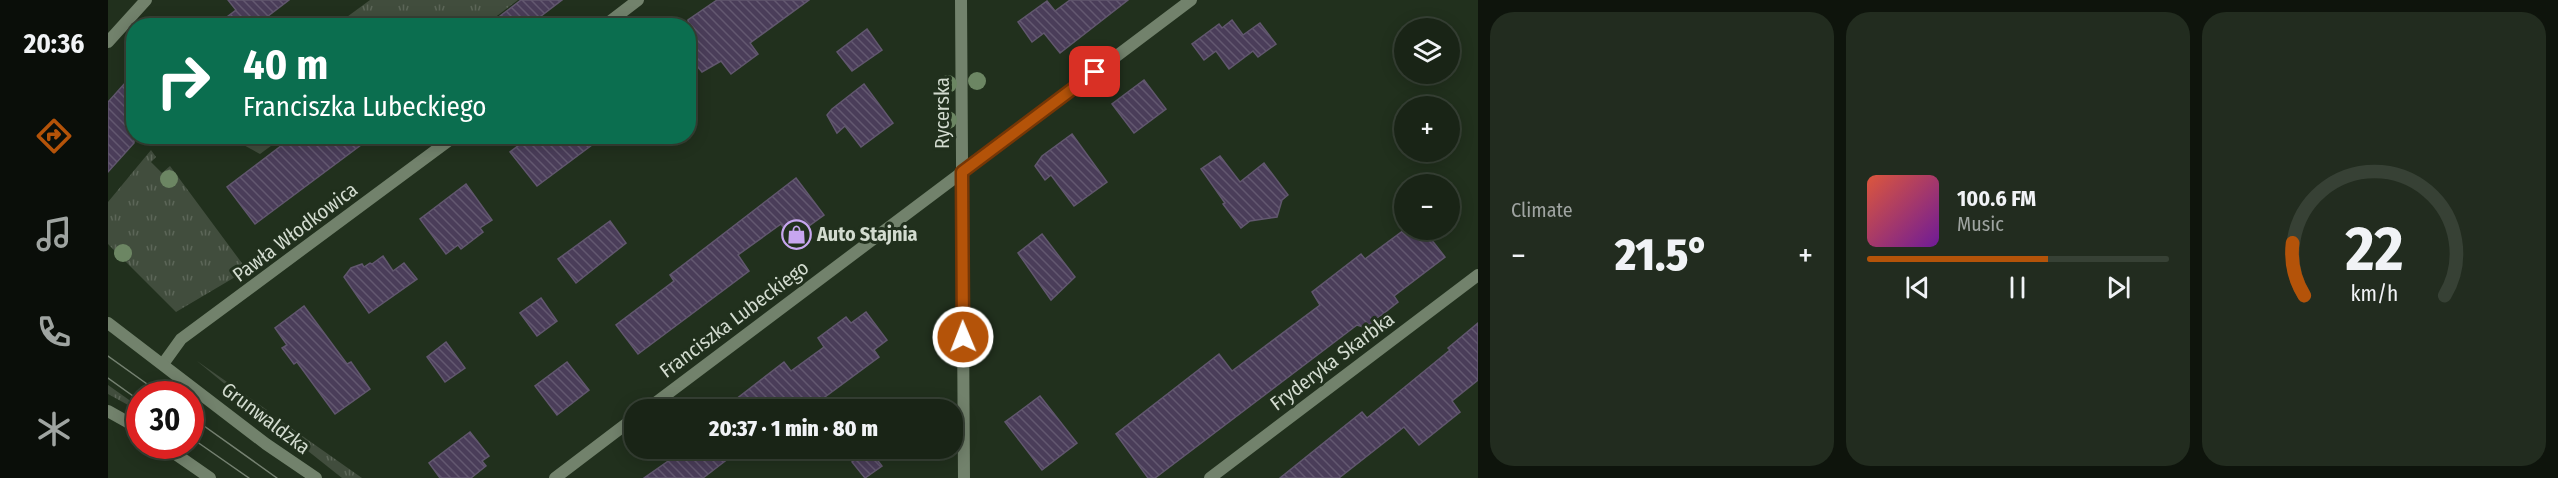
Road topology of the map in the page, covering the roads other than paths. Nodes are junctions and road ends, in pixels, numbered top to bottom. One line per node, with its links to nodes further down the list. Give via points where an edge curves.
1 (146, 0): 5 (street)
2 (639, 0): 6 (street)
3 (961, 0): 10 (street, Rycerska)
4 (1191, 0): 10 (street, Franciszka Lubeckiego)
5 (130, 18)
6 (615, 18)
7 (126, 22): 8 (street)
8 (108, 42)
9 (444, 144): 13 (street, Pawła Włodkowica, via 181,339)
10 (962, 172): 14 (street, Franciszka Lubeckiego); 22 (street, Rycerska)
11 (1478, 274): 23 (street, Fryderyka Skarbka)
12 (108, 323): 13 (street, Grunwaldzka)
13 (163, 364): 20 (street, Grunwaldzka)
14 (661, 399)
15 (108, 411): 16 (street)
16 (126, 421)
17 (624, 426): 21 (street)
18 (183, 459): 19 (street)
19 (210, 478)
20 (316, 478)
21 (555, 478)
22 (964, 478)
23 (1210, 478)

